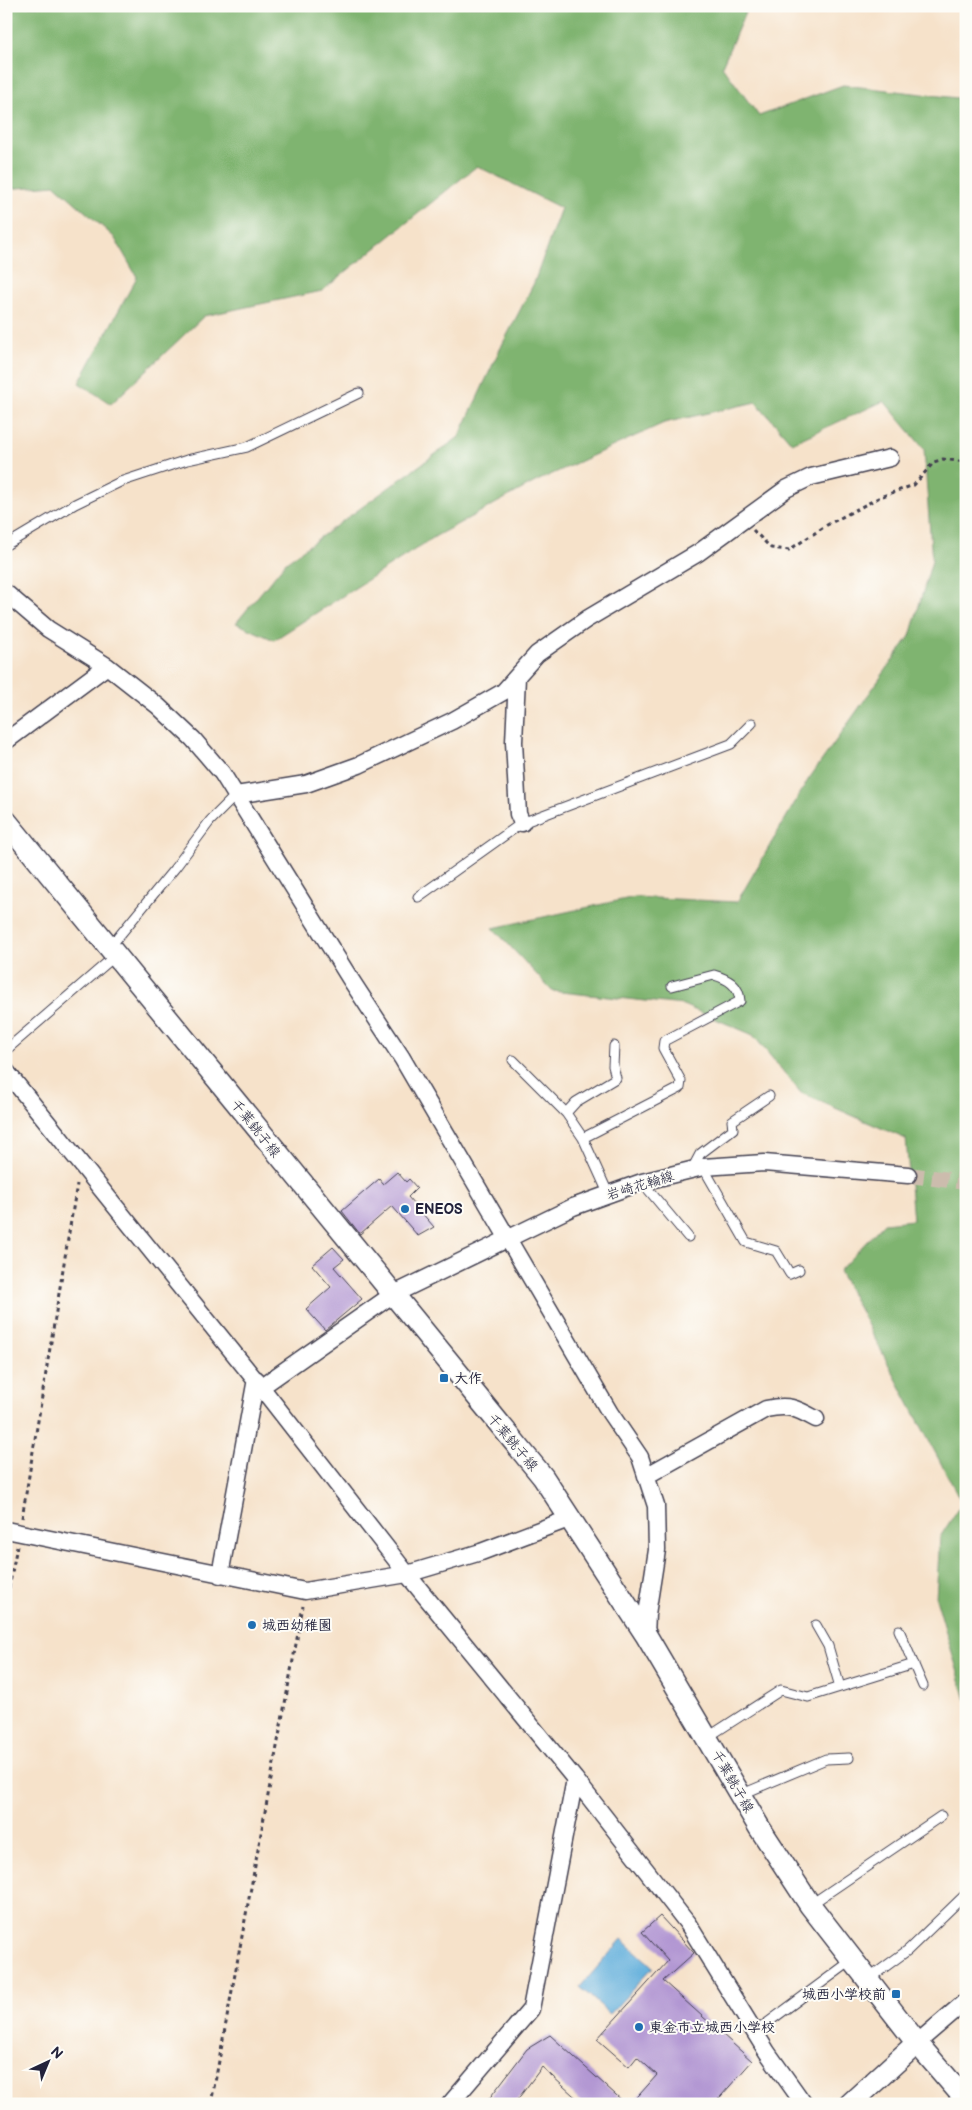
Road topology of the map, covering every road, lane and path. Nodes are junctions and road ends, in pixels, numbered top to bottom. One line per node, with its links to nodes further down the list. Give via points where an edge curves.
1 (359, 393): 5 (lane, via 247,447 187,460 120,482 75,504)
2 (890, 458): 4 (street, via 811,477 786,489)
3 (966, 462): 4 (path, via 943,459 934,462 914,485 871,502 789,550 772,548)
4 (744, 521): 8 (street, via 587,619 537,654)
5 (6, 545)
6 (6, 593): 7 (street, via 48,629)
7 (107, 666): 10 (street); 11 (street, via 158,706 193,739)
8 (516, 677): 11 (street, via 503,692 452,721 359,765 306,784); 13 (street, via 514,742 518,814)
9 (752, 723): 13 (lane, via 731,744)
10 (6, 741)
11 (236, 795): 15 (lane, via 210,822); 30 (street, via 402,1058)
12 (6, 821): 15 (street, 千葉銚子線)
13 (522, 823): 14 (lane)
14 (418, 897)
15 (113, 951): 18 (lane); 32 (street, 千葉銚子線)
16 (672, 986): 23 (lane, via 714,975 733,984 739,991 740,1000 664,1041 663,1048 681,1081 680,1088)
17 (614, 1046): 22 (lane, via 616,1078 576,1102)
18 (6, 1050)
19 (514, 1060): 22 (lane)
20 (6, 1071): 24 (street)
21 (769, 1096): 25 (lane, via 732,1121 733,1130 700,1154)
22 (566, 1113): 23 (lane)
23 (583, 1138): 28 (lane)
24 (80, 1163): 33 (street); 37 (path)
25 (697, 1168): 26 (street, 岩崎花輪線, via 764,1163); 27 (street, 岩崎花輪線); 31 (lane, via 746,1242 776,1251 790,1274)
26 (908, 1175)
27 (642, 1182): 28 (street, 岩崎花輪線); 29 (lane)
28 (608, 1193): 30 (street, 岩崎花輪線)
29 (688, 1237)
30 (508, 1240): 32 (street, 岩崎花輪線); 35 (street, via 610,1413 640,1457)
31 (799, 1270)
32 (392, 1295): 33 (street, 岩崎花輪線); 36 (street, 千葉銚子線, via 543,1477)
33 (258, 1383): 38 (street); 39 (street)
34 (816, 1419): 35 (street, via 794,1408 766,1409)
35 (646, 1476): 44 (street, via 656,1506 657,1550)
36 (571, 1518): 38 (street, via 481,1552); 44 (street, 千葉銚子線)
37 (13, 1531): 39 (street); 41 (path)
38 (407, 1574): 40 (street); 50 (street)
39 (220, 1575): 40 (street)
40 (305, 1591): 61 (path)
41 (6, 1604)
42 (816, 1624): 47 (lane, via 828,1646)
43 (899, 1630): 45 (lane)
44 (646, 1635): 48 (street, 千葉銚子線)
45 (914, 1664): 46 (lane); 47 (lane)
46 (923, 1686)
47 (840, 1687): 48 (lane, via 808,1697 781,1690)
48 (708, 1737): 51 (street, 千葉銚子線)
49 (849, 1758): 51 (lane, via 826,1759)
50 (575, 1779): 58 (street, via 688,1924); 62 (street, via 531,2009)
51 (740, 1795): 54 (street, 千葉銚子線)
52 (941, 1816): 54 (lane)
53 (966, 1894): 56 (lane, via 908,1950)
54 (810, 1906): 55 (street, 千葉銚子線)
55 (851, 1961): 56 (street, 千葉銚子線); 58 (lane)
56 (867, 1980): 59 (street, 千葉銚子線)
57 (966, 2001): 59 (street)
58 (755, 2032): 63 (street)
59 (917, 2043): 60 (street, 千葉銚子線); 64 (street)
60 (966, 2100)
61 (210, 2104)
62 (450, 2104)
63 (804, 2104)
64 (850, 2104)

